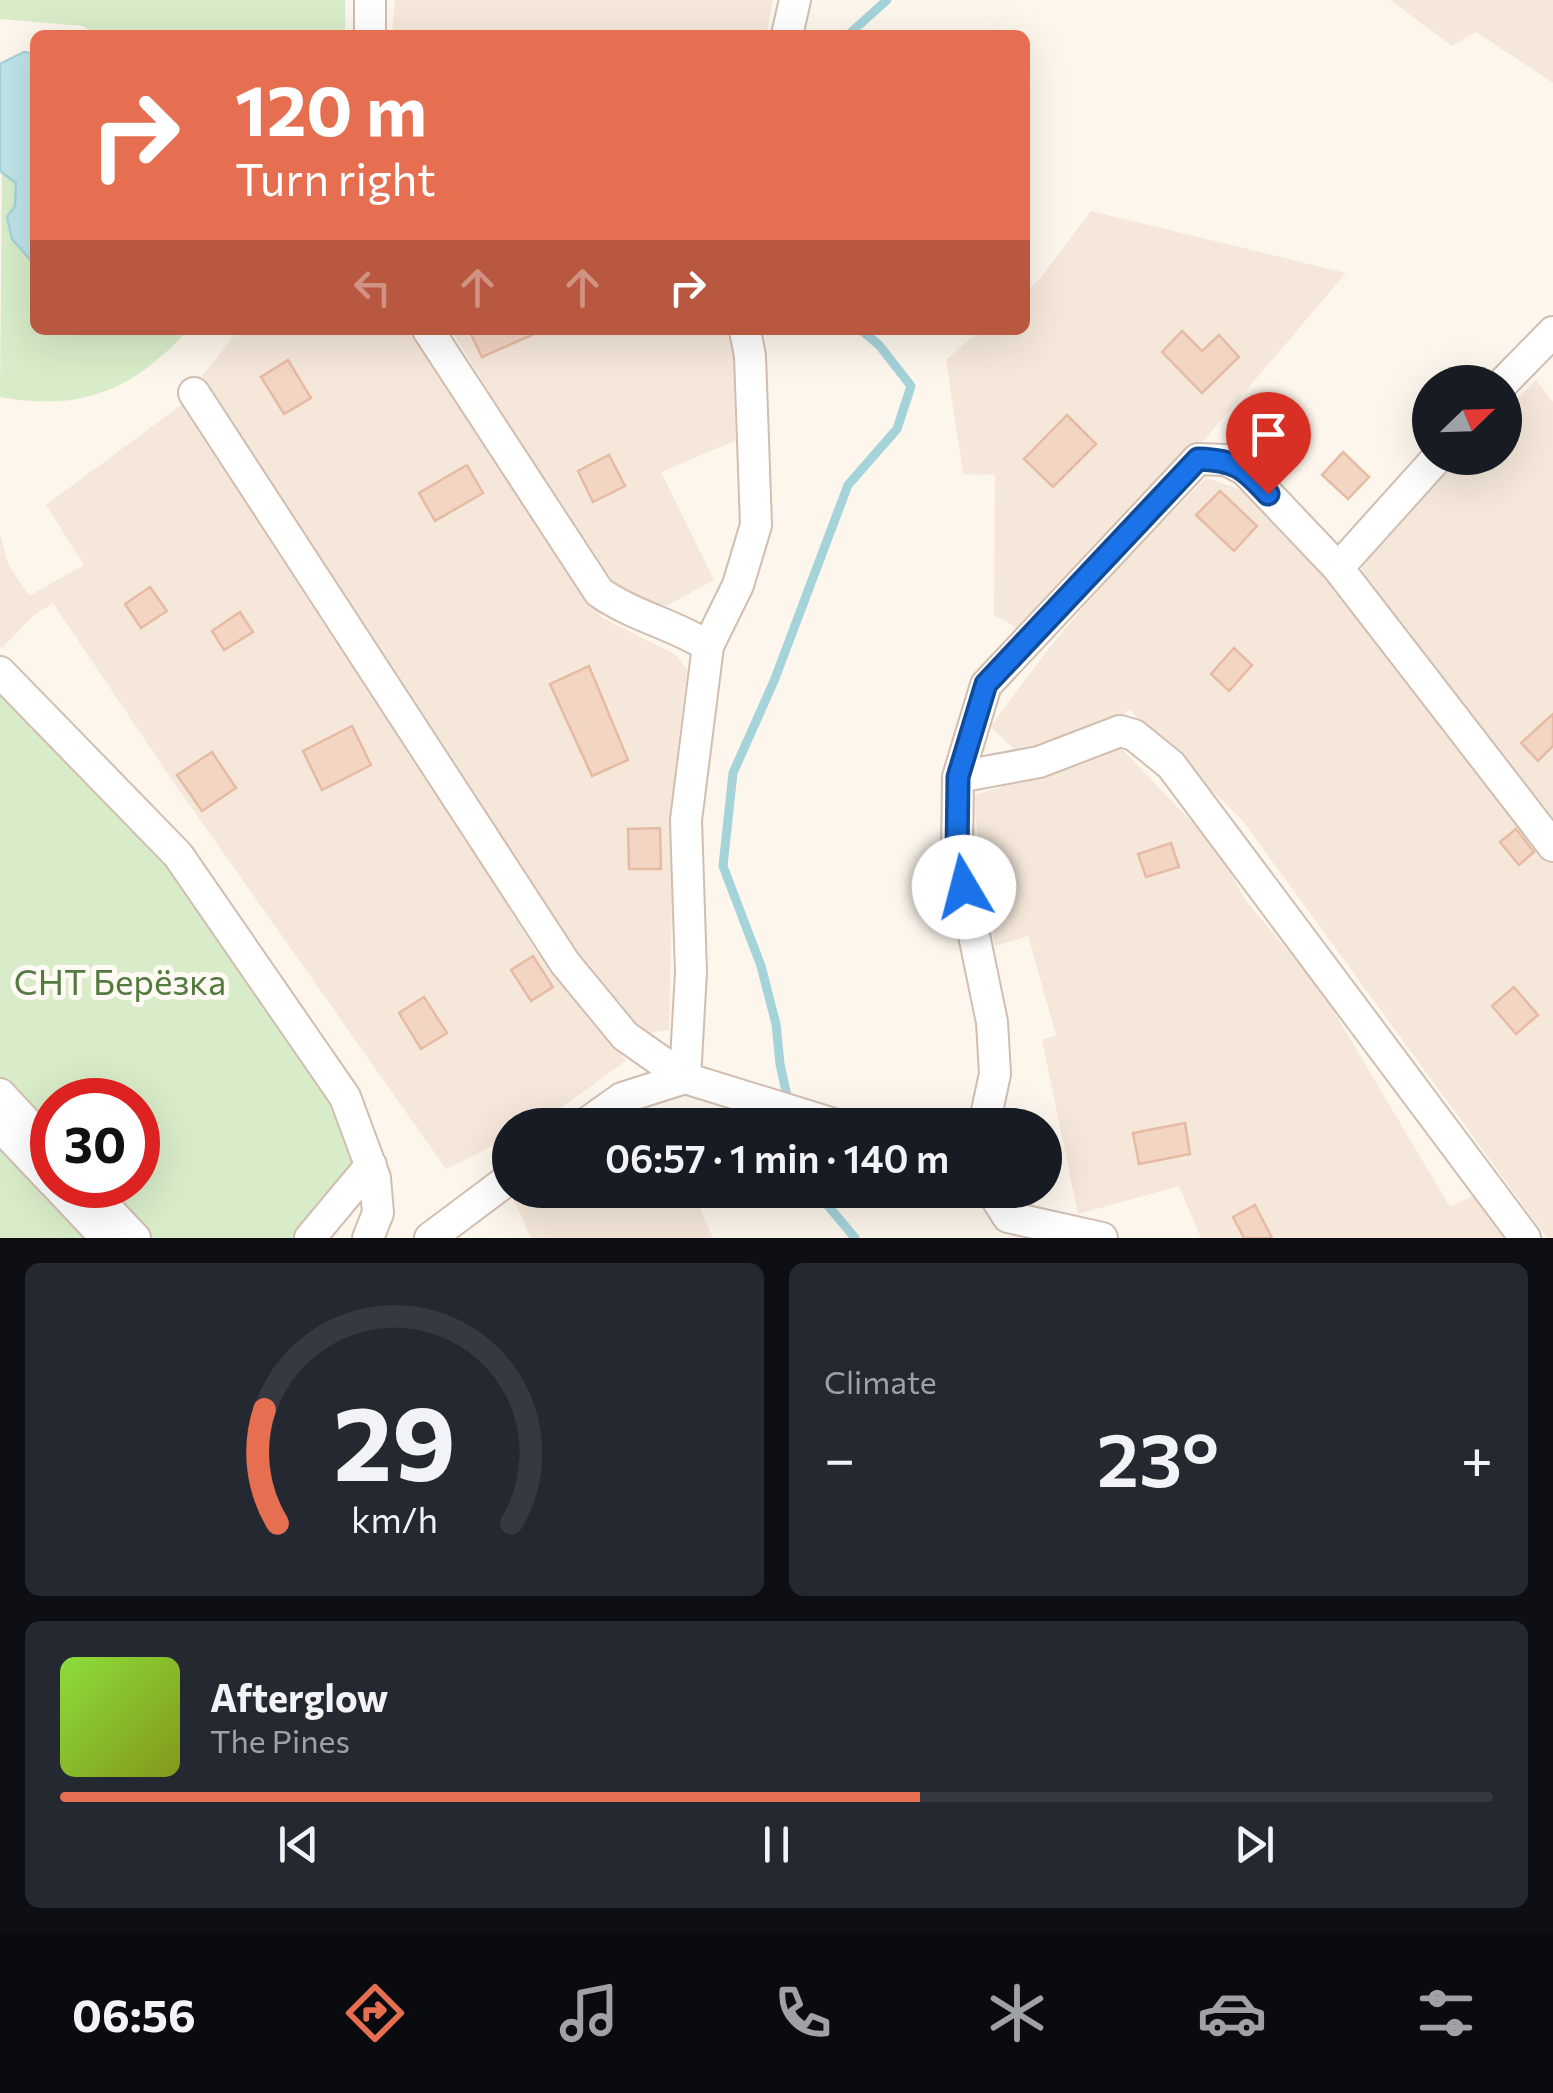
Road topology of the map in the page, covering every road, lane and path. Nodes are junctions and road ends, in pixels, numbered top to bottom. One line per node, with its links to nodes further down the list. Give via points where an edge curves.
1 (370, 0): 3 (street)
2 (795, 0): 4 (street)
3 (370, 30)
4 (788, 30)
5 (431, 335): 12 (street, via 599,592)
6 (746, 335): 12 (street, via 756,525 738,585)
7 (1547, 351): 8 (street)
8 (1522, 369)
9 (194, 393): 16 (street, via 565,963 625,1036)
10 (1422, 475): 11 (street)
11 (1338, 568): 14 (street, via 1246,470 1226,460 1198,459 986,684); 15 (street)
12 (708, 646): 16 (street, via 686,820 691,972)
13 (0, 672): 24 (street, via 178,855 345,1097)
14 (958, 777): 20 (street, via 957,854 992,1022 995,1074); 35 (street, via 1039,762 1120,731 1172,765)
15 (1553, 846)
16 (685, 1078): 18 (street); 19 (street)
17 (0, 1094): 22 (street)
18 (608, 1108)
19 (783, 1108)
20 (988, 1108)
21 (0, 1126): 23 (street)
22 (30, 1126)
23 (30, 1158)
24 (370, 1165): 31 (street); 32 (street, via 378,1212)
25 (492, 1192): 33 (street)
26 (78, 1208): 29 (street)
27 (106, 1208): 30 (street)
28 (1016, 1228): 34 (street)
29 (106, 1238)
30 (134, 1238)
31 (310, 1238)
32 (368, 1238)
33 (430, 1238)
34 (1102, 1238)
35 (1524, 1238)

